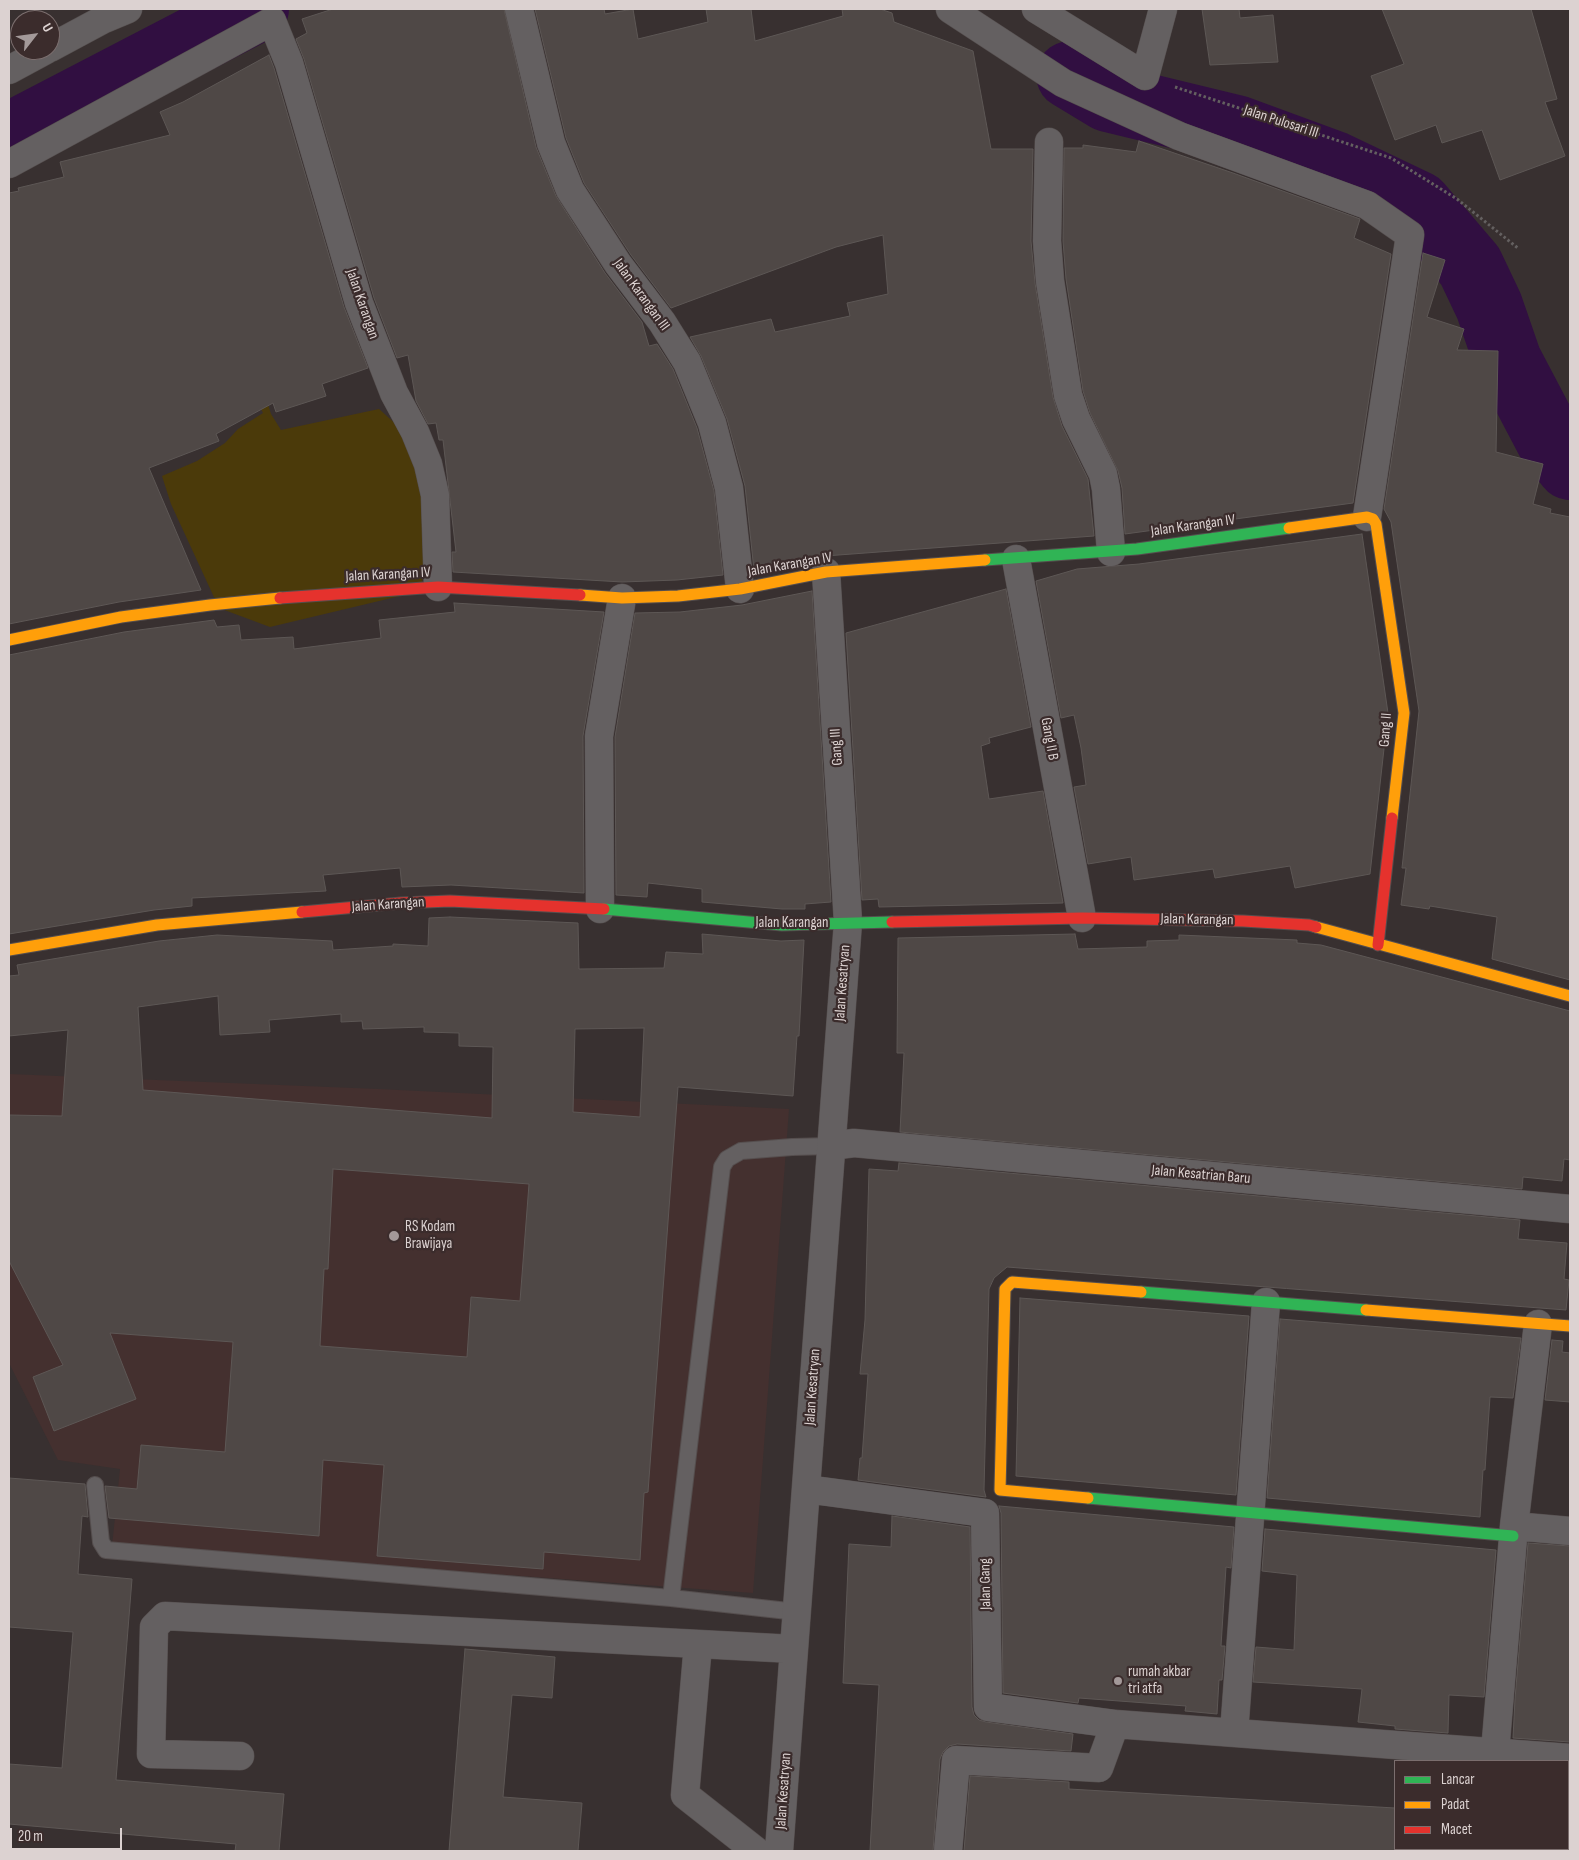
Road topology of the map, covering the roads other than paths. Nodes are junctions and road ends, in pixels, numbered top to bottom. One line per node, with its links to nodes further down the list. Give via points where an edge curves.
1 (128, 9): 6 (street)
2 (519, 9): 16 (street, Jalan Karangan III, via 551,144 570,190 613,257 662,322 686,362 712,423 729,488)
3 (950, 9): 11 (street, via 1063,83 1180,136 1367,205 1410,235)
4 (1036, 9): 5 (street, via 1145,76)
5 (1163, 9)
6 (60, 43)
7 (28, 60): 8 (street)
8 (9, 70)
9 (1049, 142): 12 (street, via 1047,241 1050,281 1068,395 1103,474)
10 (9, 164): 15 (street, Jalan Karangan, via 272,21 289,63 359,303 394,393 428,464 435,495)
11 (1370, 518): 12 (street, Jalan Karangan IV); 22 (street, Gang II, via 1376,524 1404,713)
12 (1111, 552): 13 (street, Jalan Karangan IV)
13 (1016, 559): 14 (street, Jalan Karangan IV); 20 (street, Gang II B)
14 (826, 572): 16 (street, Jalan Karangan IV); 21 (street, Gang III)
15 (438, 587): 17 (street, Jalan Karangan IV); 18 (street, Jalan Karangan IV, via 210,605 121,617)
16 (740, 589): 17 (street, Jalan Karangan IV)
17 (622, 598): 19 (street, via 599,736)
18 (9, 640)
19 (600, 910): 21 (street, Jalan Karangan, via 782,925); 23 (street, Jalan Karangan, via 450,901 401,903 157,925)
20 (1082, 918): 21 (street, Jalan Karangan); 22 (street, Jalan Karangan, via 1309,925)
21 (848, 922): 25 (street, Jalan Kesatryan)
22 (1378, 945): 24 (street, Jalan Karangan)
23 (9, 950)
24 (1570, 996)
25 (831, 1146): 26 (street, Jalan Kesatrian Baru, via 854,1143); 31 (street, Jalan Kesatryan); 35 (lane, via 741,1151 727,1159 722,1167)
26 (1570, 1209)
27 (1266, 1302): 28 (street); 32 (street); 32 (street, via 1012,1282 1005,1290 1000,1490)
28 (1538, 1324): 29 (street); 33 (street)
29 (1570, 1326)
30 (95, 1485): 35 (lane, via 100,1542 106,1550)
31 (806, 1489): 36 (street, Jalan Kesatryan); 39 (street, Jalan Gang, via 985,1513 988,1708)
32 (1250, 1513): 33 (street); 40 (street)
33 (1514, 1531): 34 (street); 41 (street)
34 (1570, 1531)
35 (672, 1598): 36 (lane)
36 (797, 1612): 38 (street, Jalan Kesatryan)
37 (698, 1644): 38 (street); 42 (street, via 165,1616 154,1627 151,1754); 45 (street, via 686,1795)
38 (794, 1649): 46 (street, Jalan Kesatryan)
39 (1115, 1724): 40 (street); 47 (street, via 1099,1768 956,1760)
40 (1234, 1733): 41 (street)
41 (1495, 1752): 43 (street)
42 (240, 1756)
43 (1522, 1758): 44 (street)
44 (1570, 1758)
45 (756, 1851)
46 (779, 1851)
47 (948, 1851)

